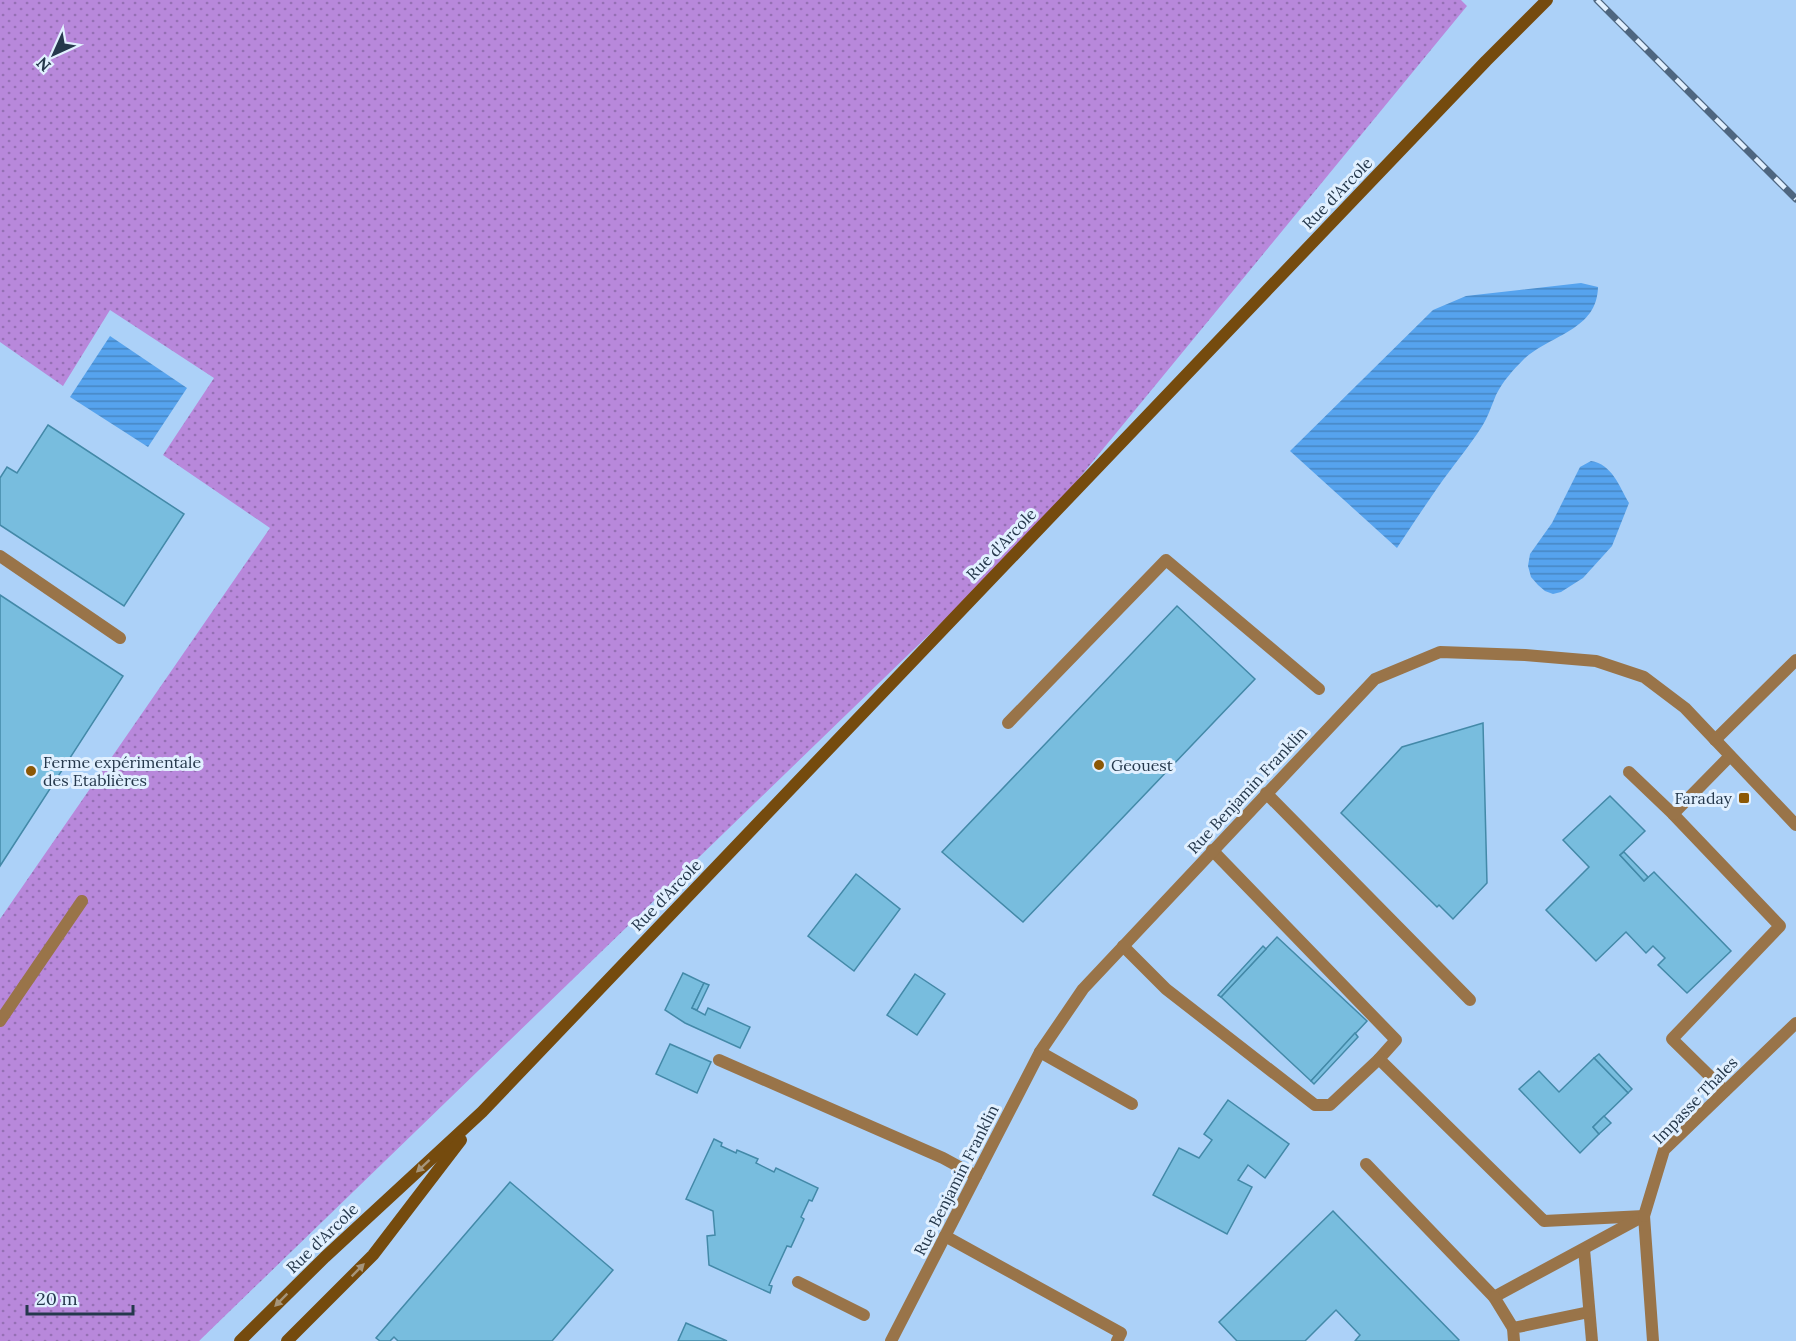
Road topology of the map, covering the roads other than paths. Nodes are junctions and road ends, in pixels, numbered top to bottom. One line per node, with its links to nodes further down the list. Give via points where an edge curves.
1 (1547, 0): 24 (main road, Rue d'Arcole)
2 (0, 556): 3 (street)
3 (120, 638)
4 (1796, 660): 7 (street)
5 (1319, 689): 6 (street, via 1166,560)
6 (1008, 723)
7 (1715, 740): 8 (street, Rue Benjamin Franklin); 10 (street, Rue Benjamin Franklin, via 1685,708 1644,677 1596,661 1440,652 1375,679)
8 (1730, 756): 11 (street); 12 (street, Rue Benjamin Franklin)
9 (1629, 772): 11 (street)
10 (1266, 793): 13 (street, Rue Benjamin Franklin); 16 (street)
11 (1673, 813): 22 (street, via 1780,926 1672,1039)
12 (1796, 825)
13 (1212, 850): 15 (street, Rue Benjamin Franklin); 20 (street, via 1396,1040)
14 (82, 901): 17 (street)
15 (1123, 946): 19 (street, Rue Benjamin Franklin, via 1083,989); 20 (street, via 1166,989 1315,1105 1330,1105)
16 (1470, 1000)
17 (0, 1020)
18 (1796, 1023): 22 (street, Impasse Thales)
19 (1040, 1052): 23 (street); 26 (street, Rue Benjamin Franklin)
20 (1379, 1059): 27 (street, via 1544,1221)
21 (719, 1060): 26 (street)
22 (1725, 1092): 27 (street, Impasse Thales, via 1664,1150)
23 (1132, 1104)
24 (482, 1112): 35 (main road, Rue d'Arcole, one-way to 35); 36 (main road, Rue d'Arcole, one-way to 24, via 373,1255)
25 (1366, 1164): 31 (street)
26 (976, 1176): 28 (street, Rue Benjamin Franklin)
27 (1644, 1216): 29 (street); 41 (street)
28 (945, 1236): 37 (street, Rue Benjamin Franklin); 38 (street, via 1121,1333)
29 (1584, 1248): 31 (street); 32 (street)
30 (798, 1282): 33 (street)
31 (1494, 1297): 34 (street)
32 (1589, 1312): 34 (street); 40 (street)
33 (864, 1315)
34 (1513, 1328): 39 (street)
35 (240, 1341)
36 (287, 1341)
37 (891, 1341)
38 (1117, 1341)
39 (1514, 1341)
40 (1592, 1341)
41 (1653, 1341)

